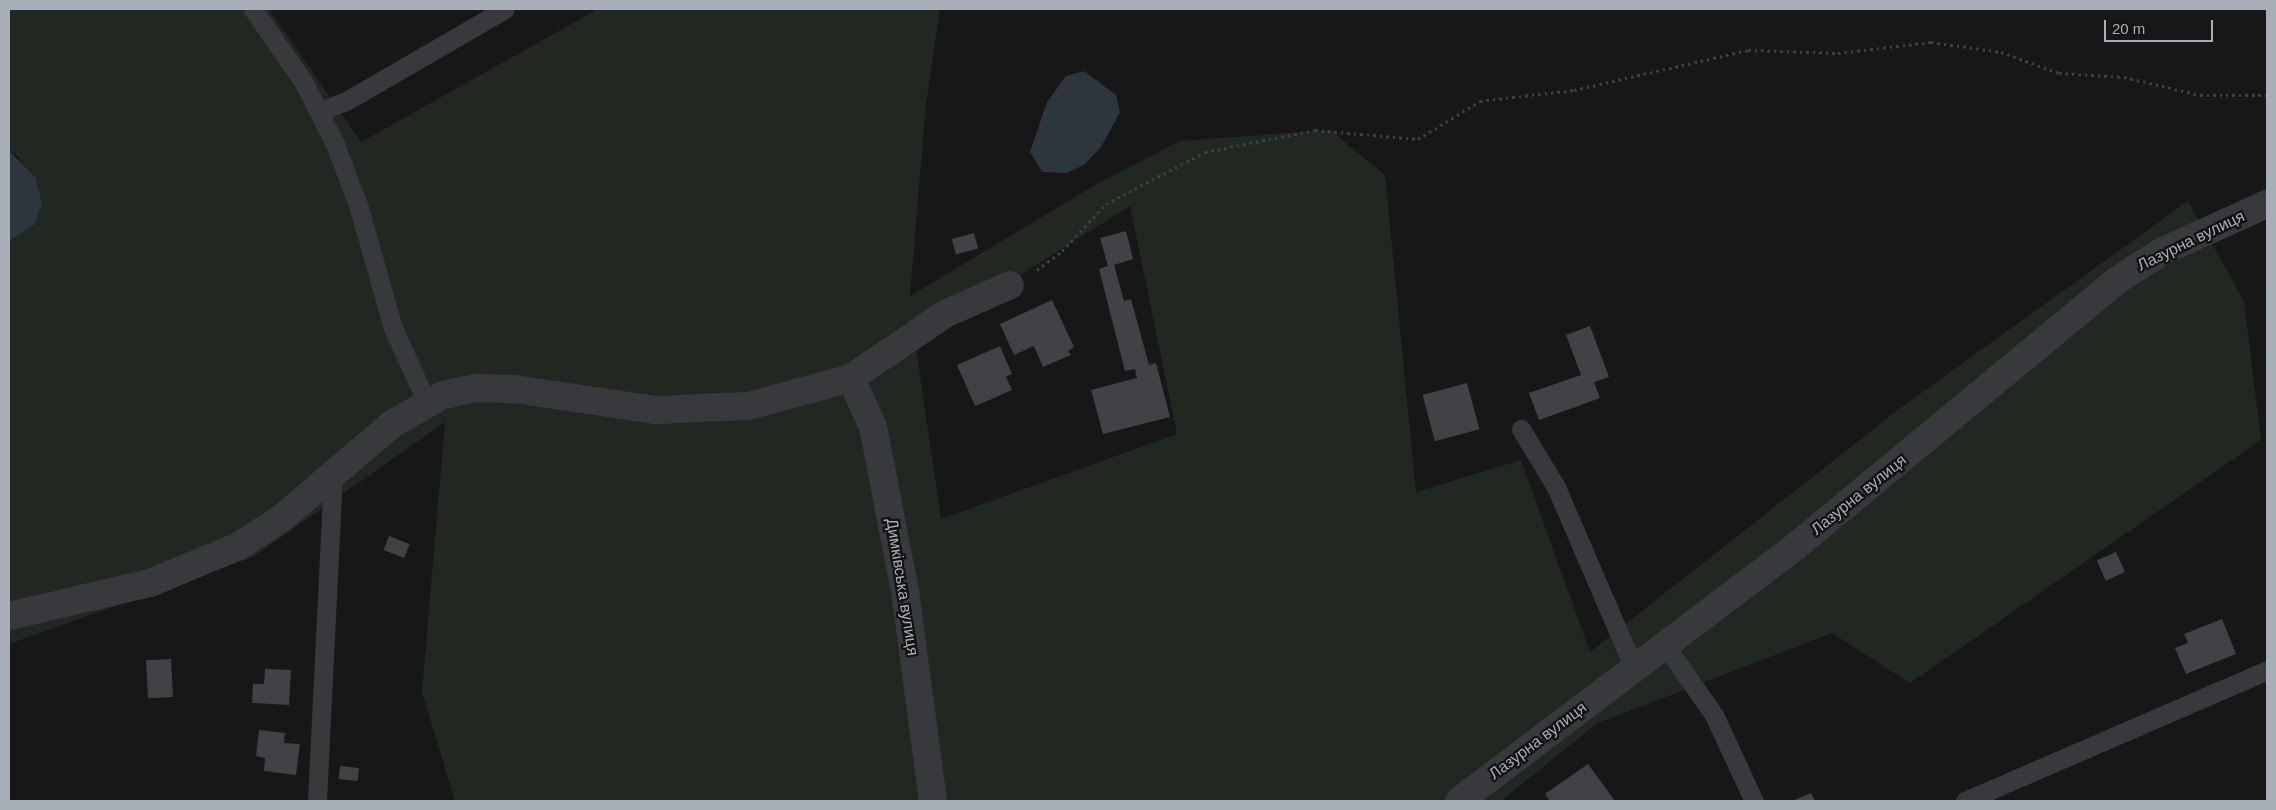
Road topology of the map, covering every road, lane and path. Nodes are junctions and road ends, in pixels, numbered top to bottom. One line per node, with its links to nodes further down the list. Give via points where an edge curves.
1 (253, 9): 4 (lane)
2 (505, 9): 4 (lane, via 348,100)
3 (2267, 95): 6 (path, via 2200,95 2124,77 2059,72 2001,52 1931,42 1838,53 1748,50 1574,90 1480,101 1418,139 1315,130 1205,152 1106,204 1054,260)
4 (320, 110): 8 (lane, via 359,208 392,328)
5 (2267, 204): 12 (street, Лазурна вулиця, via 2161,252 2116,280 1838,513)
6 (1010, 285): 7 (street, via 945,314)
7 (851, 378): 8 (street, via 806,394 710,410 656,410 514,389 458,391); 16 (street, Димківська вулиця, via 873,427 905,590)
8 (427, 403): 10 (street, via 392,424)
9 (1521, 429): 13 (lane, via 1556,487)
10 (333, 474): 11 (street, via 272,526 206,562 128,589); 15 (lane)
11 (9, 616)
12 (1666, 645): 13 (street, Лазурна вулиця); 18 (lane, via 1714,714)
13 (1634, 668): 17 (street, Лазурна вулиця)
14 (2267, 670): 19 (lane)
15 (317, 801)
16 (933, 801)
17 (1459, 801)
18 (1754, 801)
19 (1965, 801)

